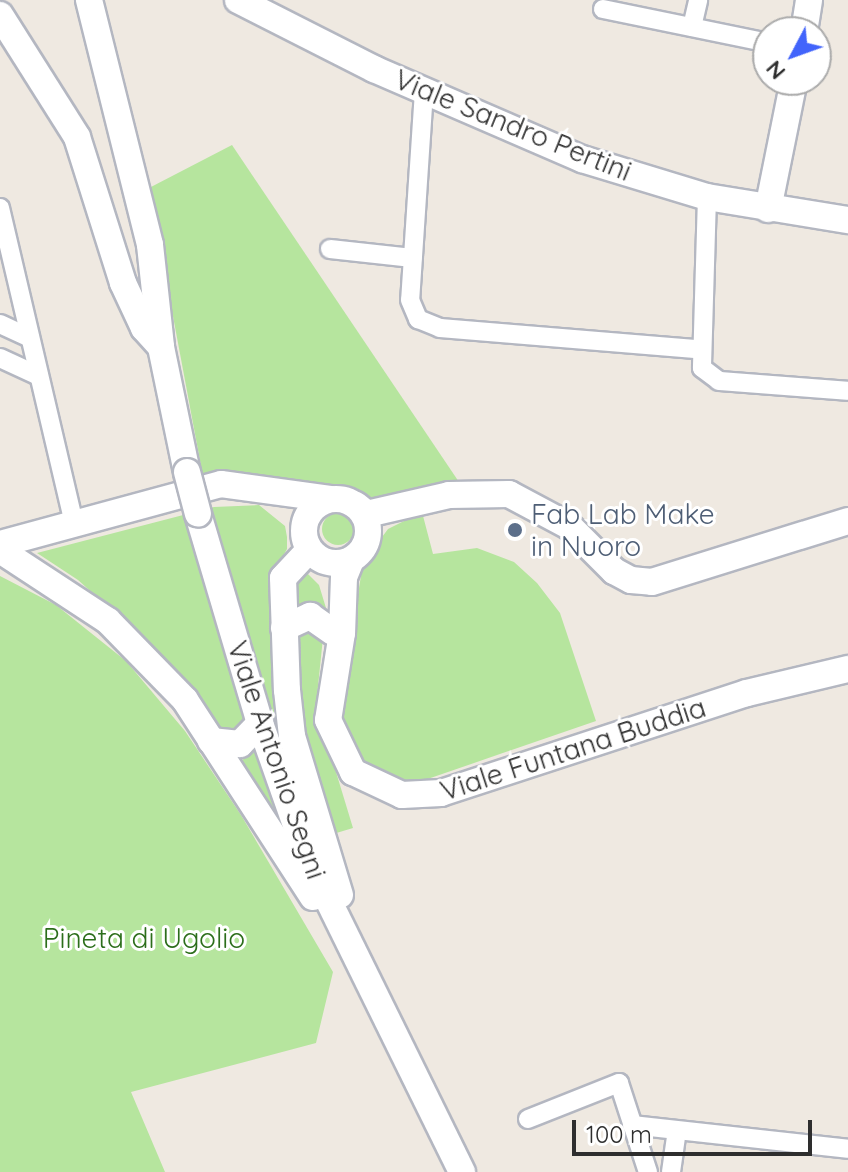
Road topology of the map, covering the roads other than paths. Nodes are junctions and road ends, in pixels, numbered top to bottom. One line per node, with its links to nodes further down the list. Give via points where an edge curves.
1 (74, 0): 19 (main road, Viale Antonio Segni, via 132,245)
2 (89, 0): 19 (main road, Viale Antonio Segni, via 150,245)
3 (238, 0): 10 (main road, Viale Sandro Pertini)
4 (698, 0): 8 (street)
5 (631, 7): 6 (street); 8 (street)
6 (603, 9)
7 (0, 15): 19 (main road, via 77,137 123,283 144,328)
8 (692, 27): 9 (street)
9 (752, 40)
10 (424, 91): 12 (main road, Viale Sandro Pertini, via 582,159); 17 (street)
11 (791, 96): 14 (main road)
12 (707, 197): 14 (main road, Viale Sandro Pertini); 21 (street)
13 (0, 208): 20 (street)
14 (768, 209): 15 (main road, Viale Sandro Pertini)
15 (848, 220)
16 (330, 249): 17 (street)
17 (413, 258): 21 (street, via 410,300 418,319 440,328)
18 (0, 324): 20 (street)
19 (160, 336): 39 (main road, Viale Antonio Segni, bridge, via 187,472)
20 (30, 338): 23 (street)
21 (698, 349): 24 (street, via 702,368 719,381)
22 (0, 358): 23 (street)
23 (39, 376): 30 (street)
24 (848, 391)
25 (279, 492): 26 (main road); 30 (main road, via 221,484); 33 (main road, Viale Funtana Buddia)
26 (330, 499): 28 (main road); 33 (main road, via 313,507)
27 (418, 504): 28 (main road, via 367,514); 29 (main road, via 449,495 509,494 569,526 614,571 652,582); 31 (main road)
28 (356, 505): 31 (main road, via 367,520)
29 (848, 521)
30 (74, 524): 32 (main road)
31 (368, 539): 34 (main road)
32 (0, 547): 40 (main road, via 108,621 185,700)
33 (312, 548): 34 (main road); 35 (main road, via 285,572); 36 (main road, Viale Funtana Buddia)
34 (351, 560): 38 (main road, Viale Funtana Buddia, via 344,577 342,633)
35 (284, 628): 36 (main road, via 310,616); 41 (main road, via 292,736 340,895)
36 (333, 632): 38 (main road, Viale Funtana Buddia)
37 (848, 669): 38 (main road, Viale Funtana Buddia, via 747,693 421,796 377,787 353,772 328,720)
38 (332, 676)
39 (260, 723): 40 (main road, via 240,744); 41 (main road, Viale Antonio Segni)
40 (211, 741): 41 (main road, via 305,888)
41 (338, 927): 46 (main road, Viale Antonio Segni)
42 (528, 1119): 43 (street, via 619,1083)
43 (632, 1125): 44 (street); 47 (street)
44 (677, 1130): 45 (street); 48 (street)
45 (848, 1149)
46 (462, 1172)
47 (648, 1172)
48 (671, 1172)

